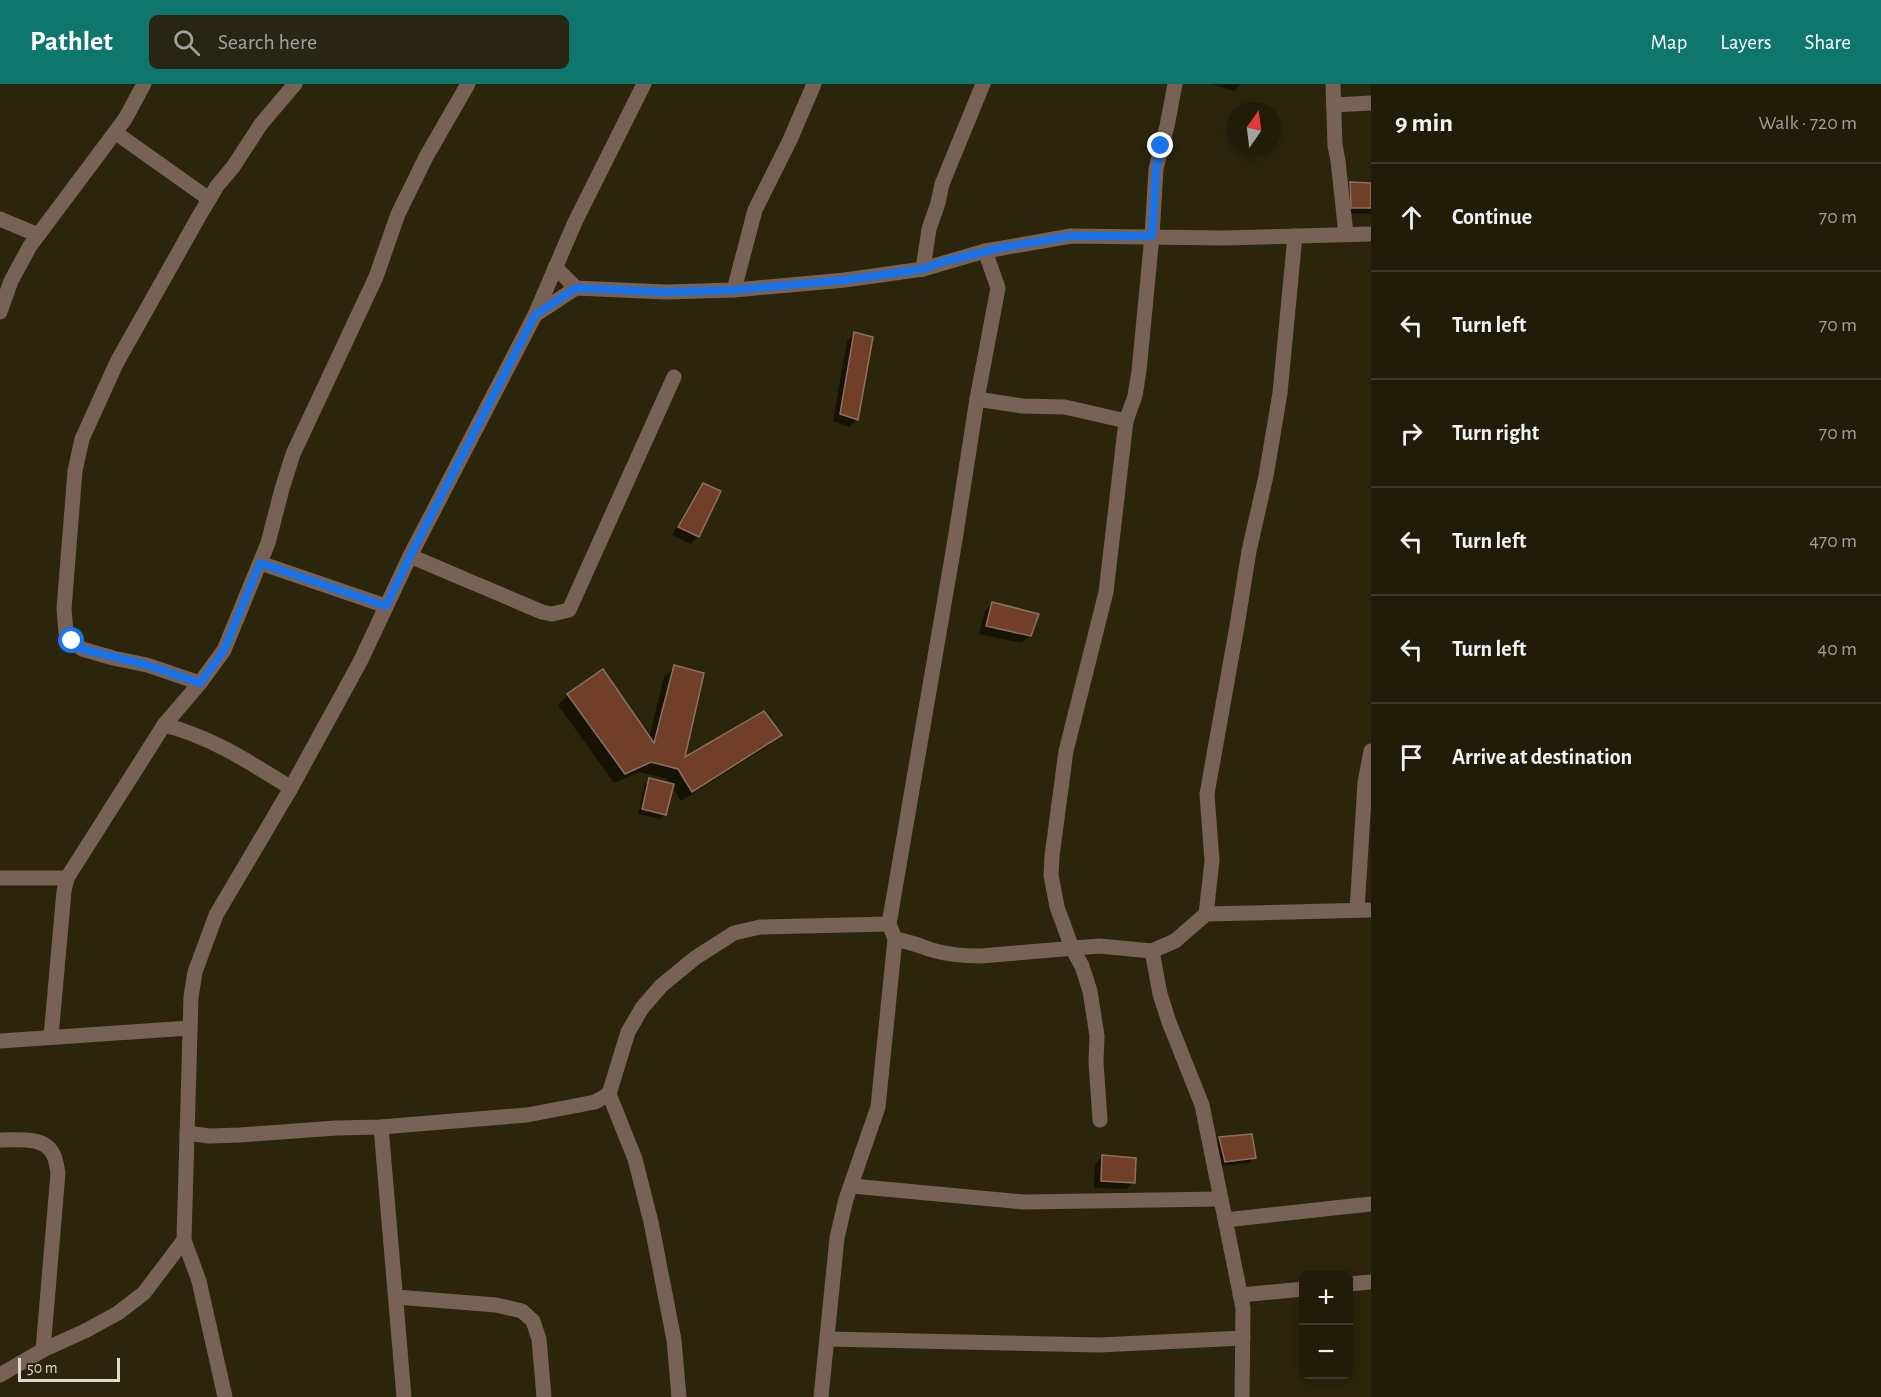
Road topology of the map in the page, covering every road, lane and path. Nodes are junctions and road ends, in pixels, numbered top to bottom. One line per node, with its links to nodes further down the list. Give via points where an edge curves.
1 (144, 84): 11 (street)
2 (295, 84): 12 (street, via 261,124)
3 (468, 84): 30 (street, via 398,214 376,277 293,454)
4 (644, 84): 20 (street)
5 (814, 84): 23 (street, via 755,210)
6 (983, 84): 21 (street, via 942,184 928,229)
7 (1175, 84): 17 (street, via 1156,169)
8 (1333, 84): 10 (street)
9 (1371, 103): 10 (street)
10 (1334, 105): 15 (street)
11 (116, 133): 12 (street); 14 (street)
12 (209, 199): 32 (street, via 117,362 82,439 75,471 63,609 66,633 82,649)
13 (0, 219): 14 (street)
14 (38, 234): 24 (street, via 11,281)
15 (1346, 234): 16 (street); 18 (street)
16 (1371, 234)
17 (1152, 236): 18 (street); 19 (street, via 1071,236); 28 (street, via 1139,371)
18 (1295, 236): 39 (street, via 1280,393 1207,794 1212,861)
19 (986, 251): 21 (street); 27 (street, via 998,288)
20 (555, 267): 22 (street); 25 (street)
21 (923, 269): 23 (street)
22 (576, 288): 23 (street); 25 (street)
23 (734, 290)
24 (0, 312)
25 (535, 315): 29 (street)
26 (674, 377): 29 (street, via 569,610 542,612)
27 (977, 399): 28 (street, via 1065,407); 40 (street)
28 (1126, 421): 42 (street, via 1106,592 1066,750 1052,856 1052,884)
29 (410, 556): 31 (street)
30 (260, 563): 31 (street); 32 (street, via 224,650)
31 (386, 606): 35 (street)
32 (200, 683): 33 (street)
33 (164, 725): 35 (street, via 232,752); 37 (street)
34 (1371, 751): 38 (street, via 1365,783)
35 (291, 788): 44 (street, via 216,915 195,972)
36 (0, 878): 37 (street)
37 (67, 878): 45 (street)
38 (1364, 910): 39 (street)
39 (1206, 914): 43 (street, via 1175,941)
40 (889, 924): 41 (street); 47 (street, via 760,927 734,933 694,958 642,1008 628,1032)
41 (895, 939): 42 (street, via 964,956); 52 (street, via 878,1107)
42 (1072, 948): 43 (street, via 1099,946); 48 (street, via 1090,991 1097,1036)
43 (1152, 951): 53 (street, via 1166,1012 1202,1105)
44 (189, 1028): 45 (street); 50 (street)
45 (51, 1037): 46 (street)
46 (0, 1041)
47 (609, 1094): 49 (street, via 595,1102 527,1114); 69 (street, via 635,1159 651,1222 674,1340)
48 (1100, 1120)
49 (381, 1127): 50 (street, via 209,1136); 61 (street)
50 (187, 1133): 56 (street)
51 (0, 1140): 64 (street, via 45,1144 54,1154 58,1173)
52 (852, 1186): 53 (street, via 1024,1202); 63 (street, via 837,1238)
53 (1220, 1199): 55 (street)
54 (1371, 1204): 55 (street)
55 (1225, 1220): 60 (street)
56 (184, 1240): 64 (street, via 144,1293 110,1318); 66 (street, via 199,1281)
57 (1371, 1282): 58 (street)
58 (1353, 1284)
59 (1299, 1289): 60 (street)
60 (1240, 1295): 62 (street)
61 (396, 1297): 67 (street); 68 (street, via 522,1311 533,1321 539,1339)
62 (1243, 1338): 63 (street, via 1100,1345); 71 (street)
63 (828, 1340): 70 (street)
64 (43, 1350): 65 (street)
65 (0, 1375)
66 (225, 1397)
67 (404, 1397)
68 (544, 1397)
69 (679, 1397)
70 (821, 1397)
71 (1242, 1397)

